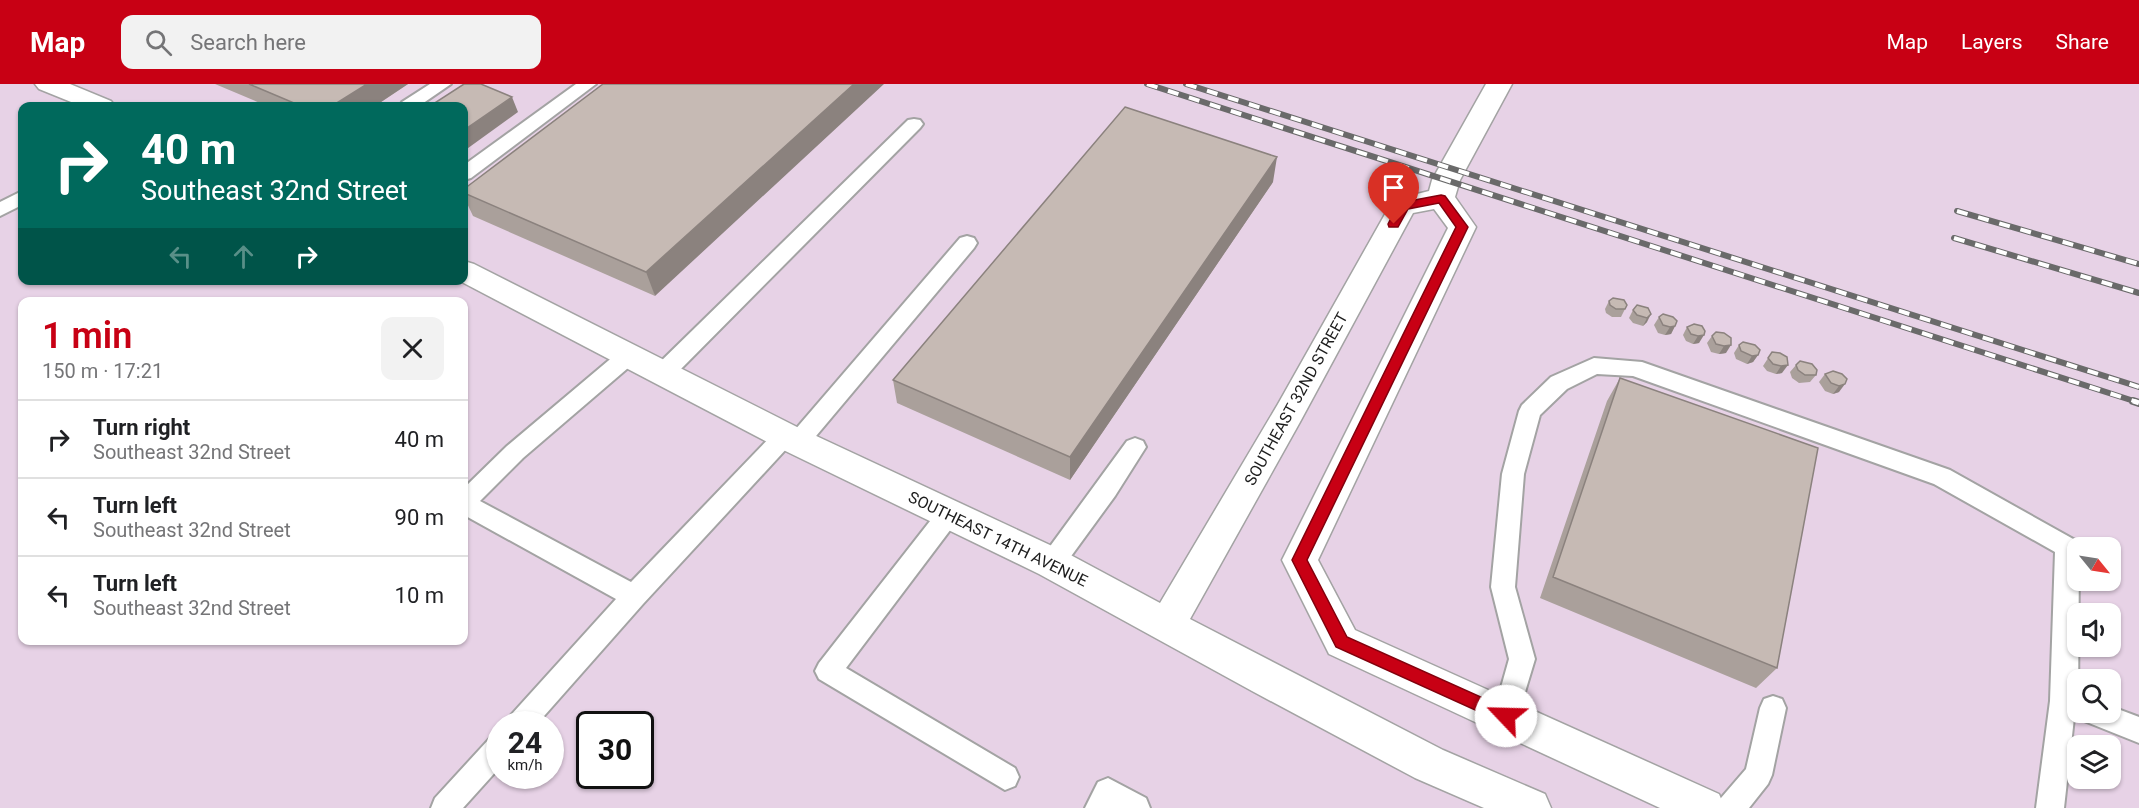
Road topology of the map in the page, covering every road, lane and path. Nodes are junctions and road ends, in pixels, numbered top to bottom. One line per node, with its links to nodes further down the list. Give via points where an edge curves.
1 (48, 84): 5 (street)
2 (442, 84): 6 (lane)
3 (587, 84): 8 (lane)
4 (1500, 84): 9 (street, via 1446,180)
5 (92, 102)
6 (414, 102)
7 (914, 124): 15 (lane)
8 (468, 171)
9 (1441, 198): 23 (street, SOUTHEAST 32ND STREET, via 1403,206); 27 (street, via 1462,227 1299,560 1342,642)
10 (18, 199): 11 (lane)
11 (0, 210)
12 (967, 243): 16 (lane)
13 (468, 273): 14 (street, SOUTHEAST 14TH AVENUE)
14 (628, 356): 15 (street, SOUTHEAST 14TH AVENUE); 18 (lane, via 515,453)
15 (662, 374): 16 (street, SOUTHEAST 14TH AVENUE)
16 (792, 439): 20 (street, SOUTHEAST 14TH AVENUE); 22 (lane)
17 (1135, 447): 21 (lane)
18 (468, 499)
19 (468, 505): 22 (lane)
20 (949, 514): 21 (street, SOUTHEAST 14TH AVENUE); 32 (lane, via 828,671)
21 (1052, 563): 23 (street, SOUTHEAST 14TH AVENUE)
22 (634, 596): 26 (lane)
23 (1167, 625): 36 (street, SOUTHEAST 14TH AVENUE, via 1429,764)
24 (2069, 669): 27 (lane, via 2067,546 1942,477 1634,368 1594,366 1559,382 1530,411 1513,474 1503,587 1522,660)
25 (1773, 708): 38 (lane, via 1758,775)
26 (532, 711)
27 (1506, 716): 37 (street)
28 (2067, 720): 39 (lane)
29 (2121, 723): 30 (lane)
30 (2139, 730)
31 (486, 763): 33 (lane)
32 (1005, 777)
33 (446, 808)
34 (1098, 808): 35 (lane, via 1108,791)
35 (1136, 808)
36 (1531, 808)
37 (1705, 808)
38 (1731, 808)
39 (2050, 808)

